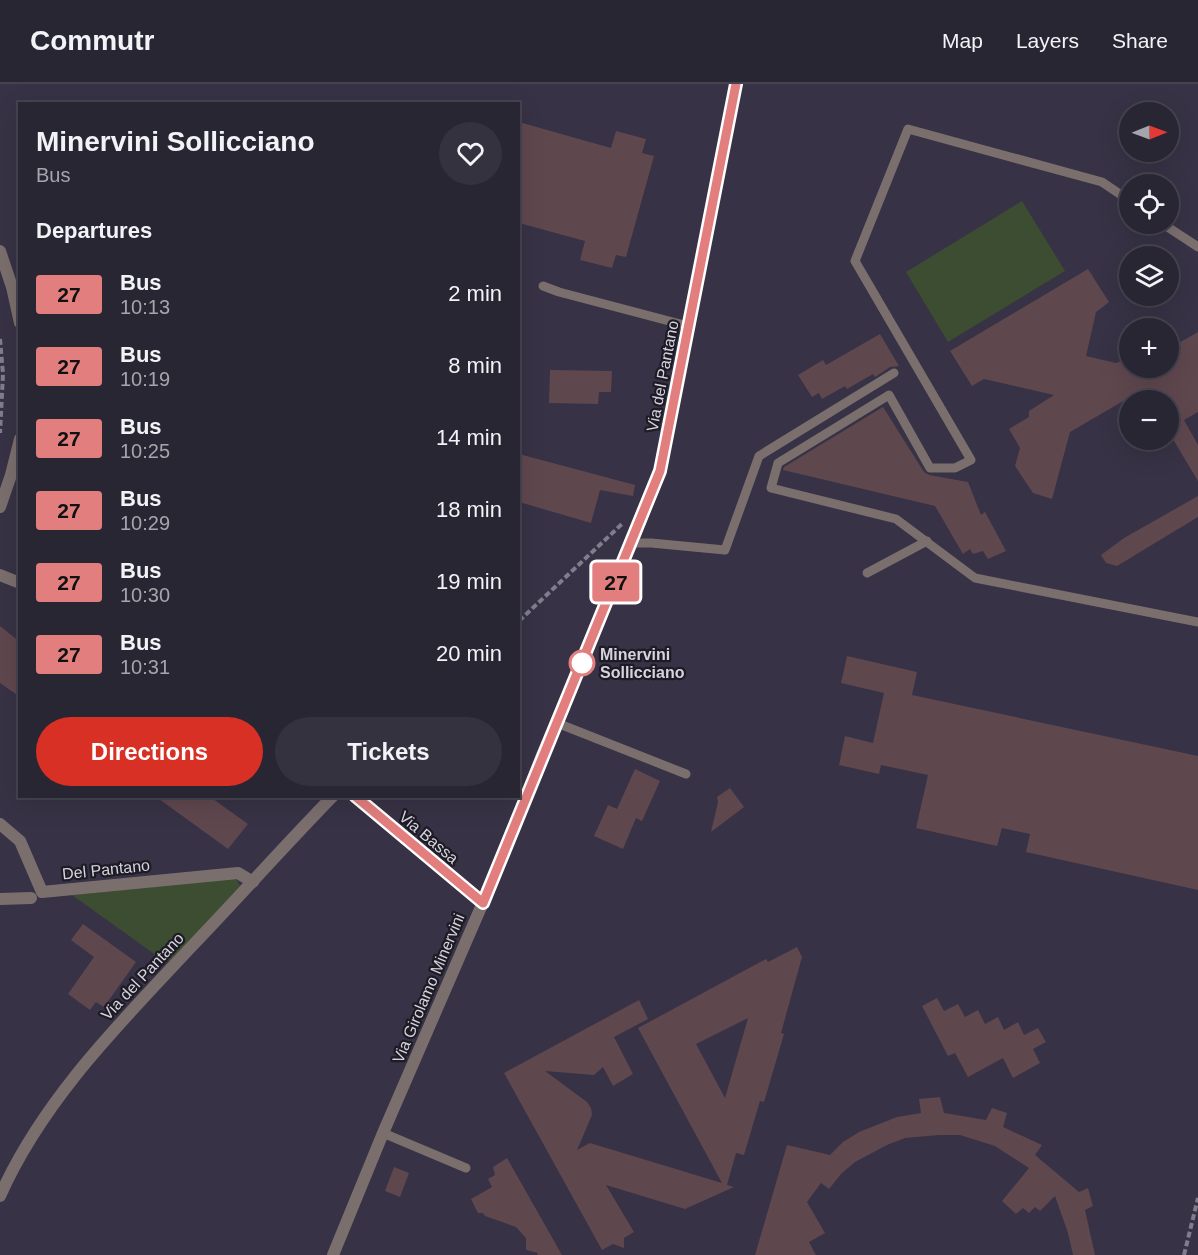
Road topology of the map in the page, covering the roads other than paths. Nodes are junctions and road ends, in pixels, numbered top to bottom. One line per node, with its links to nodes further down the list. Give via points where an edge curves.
1 (736, 84): 8 (street, Via del Pantano)
2 (1119, 194): 13 (lane, via 1102,182 908,129 855,261 971,460 955,468 930,468 889,395 778,463 771,488 896,519)
3 (1178, 234): 4 (lane)
4 (1198, 247)
5 (0, 251): 7 (street)
6 (543, 286): 8 (lane)
7 (18, 313)
8 (688, 326): 11 (street, Via del Pantano, via 660,471)
9 (894, 373): 14 (lane, via 759,456 725,550)
10 (18, 447): 12 (street)
11 (648, 500): 14 (street, Via Girolamo Minervini)
12 (0, 507)
13 (927, 541): 15 (lane); 18 (lane, via 975,578)
14 (632, 543): 19 (street, Via Girolamo Minervini)
15 (867, 573)
16 (0, 575): 17 (street)
17 (18, 582)
18 (1198, 622)
19 (557, 723): 20 (lane); 27 (street, Via Girolamo Minervini)
20 (686, 774)
21 (331, 798): 24 (street, Via del Pantano)
22 (357, 798): 27 (street, Via Bassa)
23 (0, 824): 24 (street, Del Pantano, via 20,841 42,892 238,873)
24 (253, 882): 30 (street, Via del Pantano, via 114,1030 45,1117)
25 (31, 898): 26 (street)
26 (0, 899)
27 (483, 903): 28 (street, Via Girolamo Minervini)
28 (383, 1133): 29 (lane); 31 (street, Via Girolamo Minervini)
29 (466, 1168)
30 (0, 1196)
31 (333, 1255)

